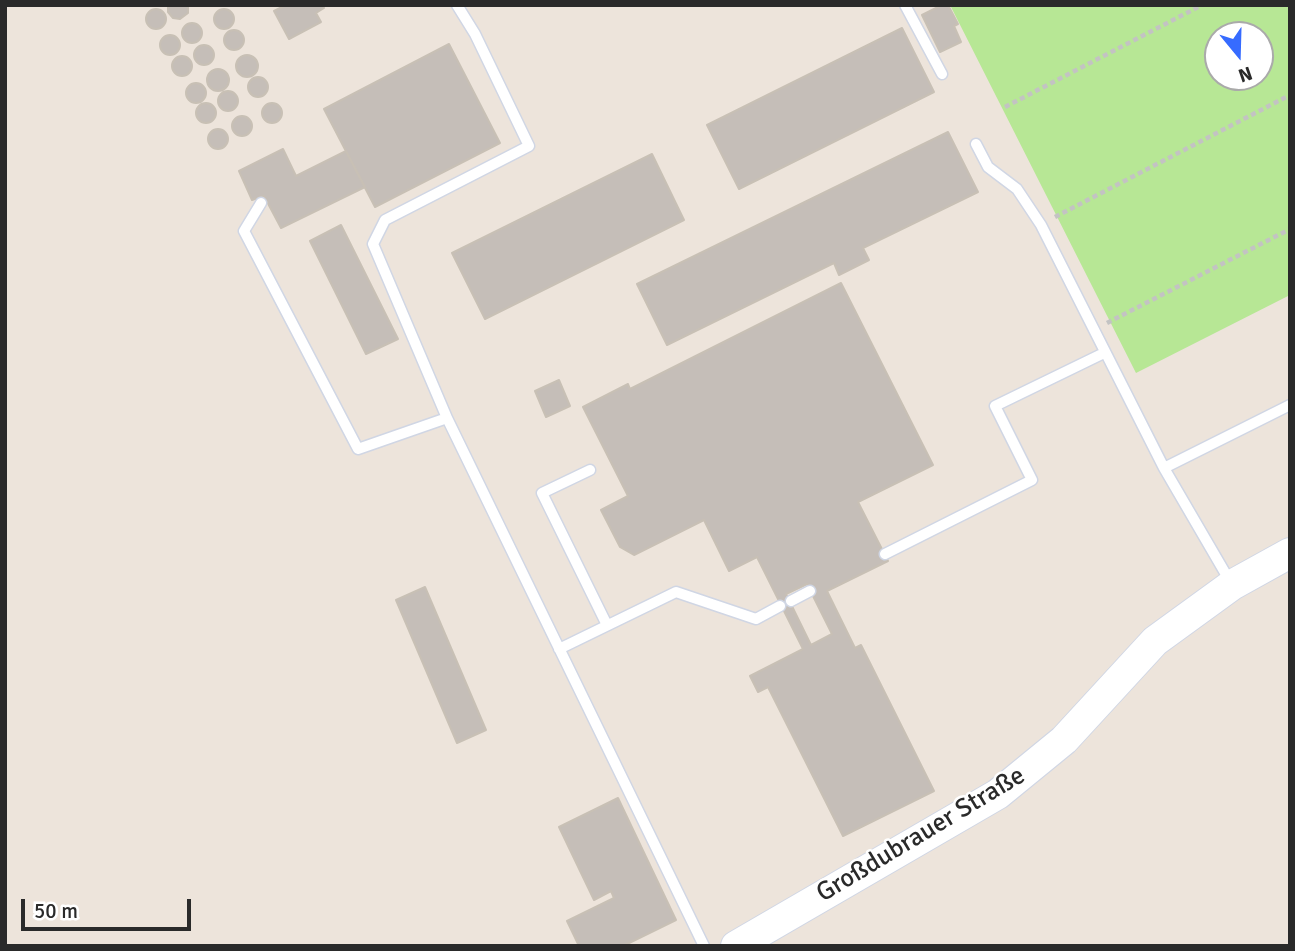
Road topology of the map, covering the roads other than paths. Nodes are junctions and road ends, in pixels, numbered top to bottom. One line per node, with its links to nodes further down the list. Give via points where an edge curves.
1 (457, 5): 8 (lane, via 529,146 385,220 373,244)
2 (905, 5): 3 (lane)
3 (942, 74)
4 (976, 144): 6 (lane, via 988,167 1017,189 1041,225)
5 (261, 203): 8 (lane, via 244,232 358,449)
6 (1104, 354): 9 (lane); 12 (lane, via 995,406 1032,480)
7 (1290, 405): 9 (lane)
8 (447, 418): 16 (lane)
9 (1164, 468): 13 (lane)
10 (590, 470): 15 (lane, via 542,493)
11 (1290, 553): 13 (main road, Großdubrauer Straße)
12 (885, 554)
13 (1232, 585): 18 (main road, Großdubrauer Straße, via 1155,641 1064,740 998,794)
14 (810, 591): 15 (lane, via 756,619 676,592)
15 (607, 625): 16 (lane)
16 (559, 649): 17 (lane)
17 (704, 946)
18 (736, 946)

